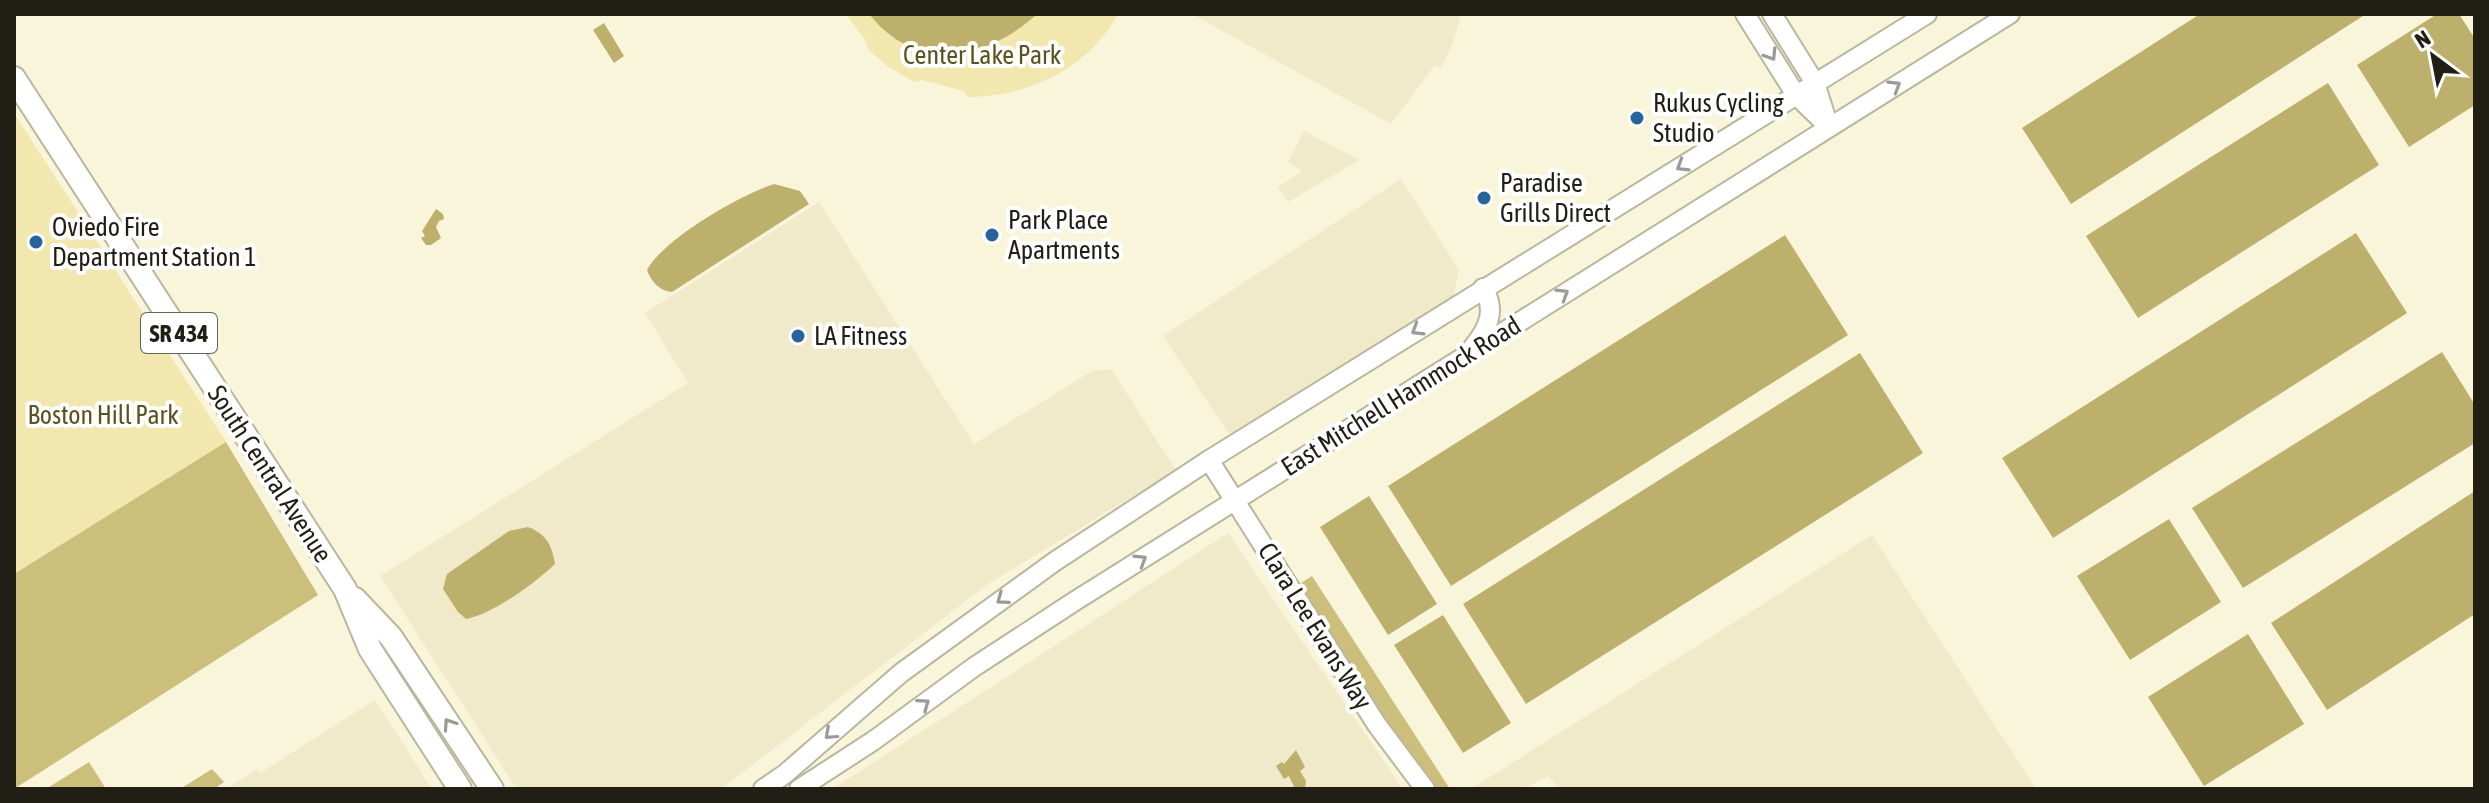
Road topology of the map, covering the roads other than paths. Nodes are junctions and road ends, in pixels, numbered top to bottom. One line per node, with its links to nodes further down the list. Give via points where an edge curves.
1 (1745, 14): 7 (street, one-way to 7)
2 (1772, 14): 6 (street)
3 (1927, 14): 6 (street, East Mitchell Hammock Road)
4 (2010, 14): 8 (street, East Mitchell Hammock Road, one-way to 4)
5 (14, 78): 13 (main road, South Central Avenue / SR 434)
6 (1815, 83): 7 (street, East Mitchell Hammock Road); 8 (street)
7 (1796, 95): 8 (street); 9 (street, East Mitchell Hammock Road, one-way to 9)
8 (1829, 127): 10 (street, East Mitchell Hammock Road, one-way to 8)
9 (1483, 288): 10 (street, via 1491,316); 11 (street, East Mitchell Hammock Road, one-way to 11)
10 (1466, 356): 12 (street, East Mitchell Hammock Road)
11 (1209, 460): 12 (street, Clara Lee Evans Way); 16 (street, East Mitchell Hammock Road, one-way to 16, via 1054,562 901,673)
12 (1237, 500): 17 (street, East Mitchell Hammock Road, one-way to 12, via 974,667); 18 (street, Clara Lee Evans Way, via 1377,725)
13 (345, 589): 14 (main road, South Central Avenue / SR 434, via 370,649); 15 (main road, South Central Avenue / SR 434, one-way to 13, via 391,637)
14 (460, 789)
15 (492, 789)
16 (763, 789)
17 (799, 789)
18 (1425, 789)

